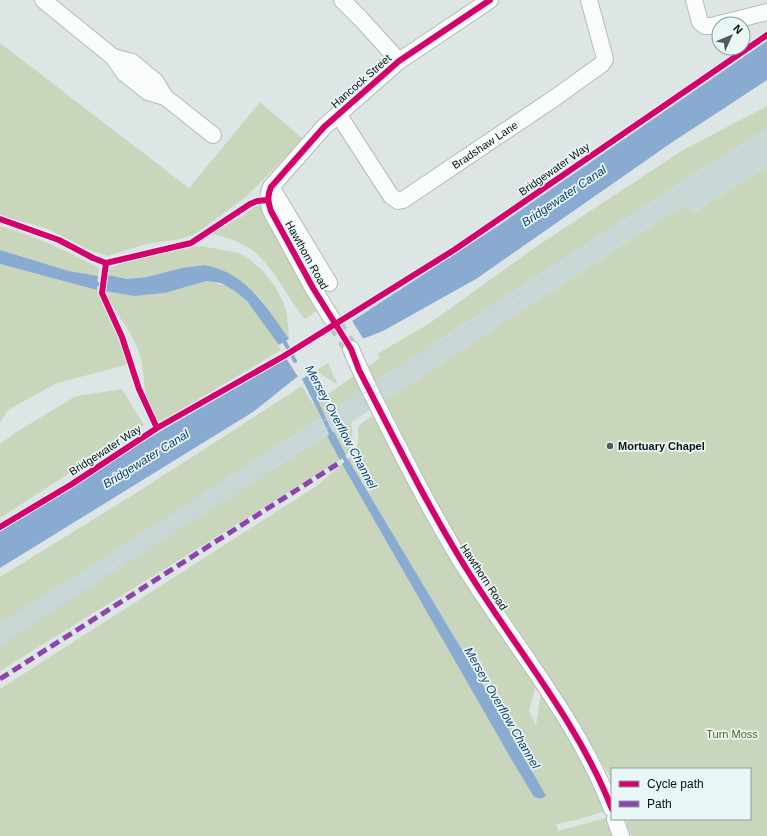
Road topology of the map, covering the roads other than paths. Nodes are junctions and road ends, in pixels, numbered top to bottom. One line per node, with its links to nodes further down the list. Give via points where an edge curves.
1 (43, 0): 9 (street, via 113,57 124,73 148,92 165,97)
2 (342, 0): 7 (street)
3 (490, 0): 7 (street, Hancock Street)
4 (589, 0): 8 (street, Bradshaw Lane, via 604,62 403,200 398,201 391,196)
5 (694, 0): 6 (street, via 700,22 705,26)
6 (767, 12)
7 (399, 61): 8 (street, Hancock Street)
8 (338, 114): 10 (street, Hancock Street, via 312,140)
9 (212, 135)
10 (269, 194): 11 (street, Hawthorn Road); 12 (street, Hawthorn Road, via 271,211)
11 (329, 283)
12 (332, 319)
13 (351, 349): 14 (street, Hawthorn Road, via 380,412 457,554 575,734)
14 (611, 807)
15 (615, 820): 16 (street)
16 (621, 836)

